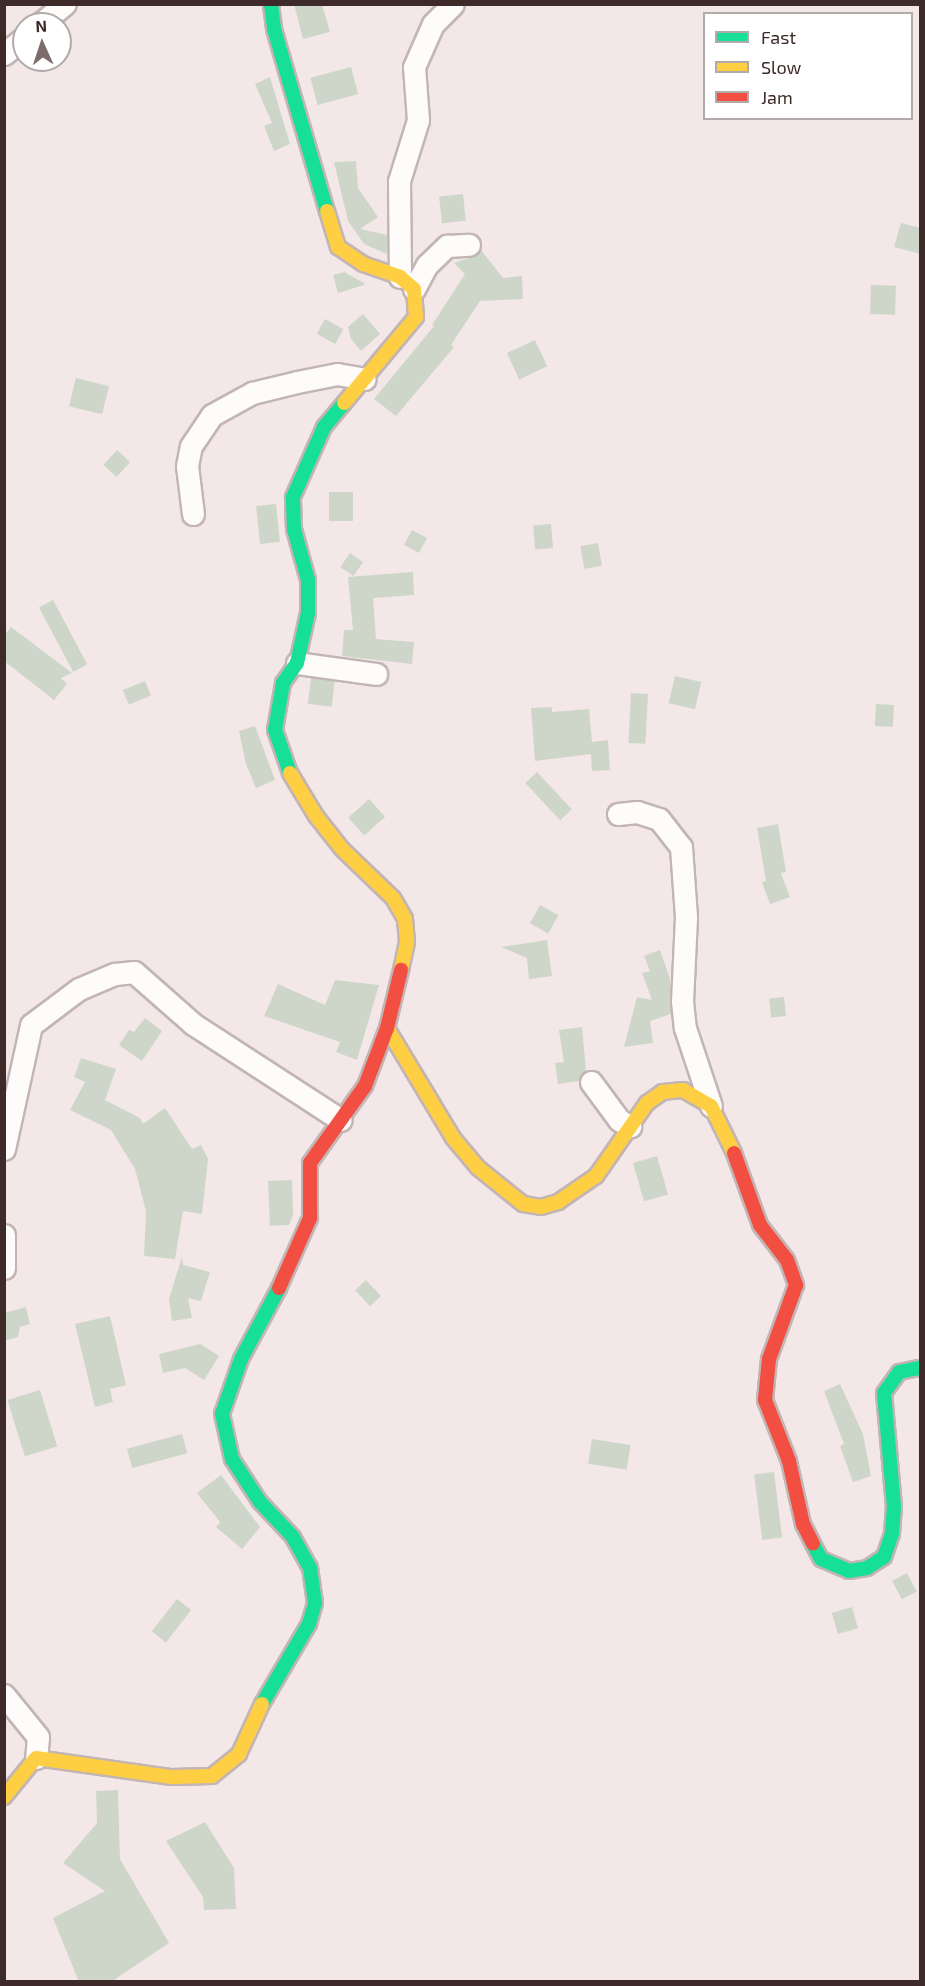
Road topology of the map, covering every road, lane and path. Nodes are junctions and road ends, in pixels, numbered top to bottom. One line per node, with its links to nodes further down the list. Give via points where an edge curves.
1 (271, 4): 4 (street, via 274,29 338,247 363,264)
2 (453, 4): 4 (street, via 433,24 414,68 418,120 399,181)
3 (469, 245): 4 (street, via 447,246)
4 (407, 283): 5 (street, via 416,317)
5 (365, 379): 6 (street, via 337,374 297,382 252,393 212,415 191,446 187,466); 7 (street, via 324,427 293,497 294,529 308,580 308,613)
6 (193, 514)
7 (297, 663): 8 (street); 10 (street, via 283,683 275,730 293,780 342,849 393,898 405,919 407,942)
8 (376, 674)
9 (618, 814): 12 (street, via 637,812 659,819 681,847 686,917 683,1010)
10 (387, 1029): 13 (street, via 365,1086); 14 (street, via 453,1138 477,1167 523,1204 540,1207 558,1202 596,1176)
11 (591, 1082): 14 (street, via 619,1120)
12 (711, 1106): 14 (street, via 683,1090 663,1092 646,1103); 18 (street, via 729,1138 760,1224 787,1260 796,1285 769,1359 765,1400 789,1461 803,1524 821,1559 849,1571 867,1568 884,1557 892,1533 894,1507 884,1393 899,1372)
13 (341, 1120): 15 (street, via 193,1024 134,972 115,974 79,989 31,1025); 20 (street, via 310,1163 310,1218 297,1255 241,1359 222,1414 232,1459 260,1502 293,1537 310,1568 315,1604 309,1624 271,1685 240,1754 212,1776 172,1777)
14 (630, 1126)
15 (4, 1149)
16 (4, 1235): 17 (street)
17 (4, 1268)
18 (921, 1368)
19 (4, 1695): 20 (street, via 38,1737)
20 (36, 1758): 21 (street)
21 (4, 1797)

